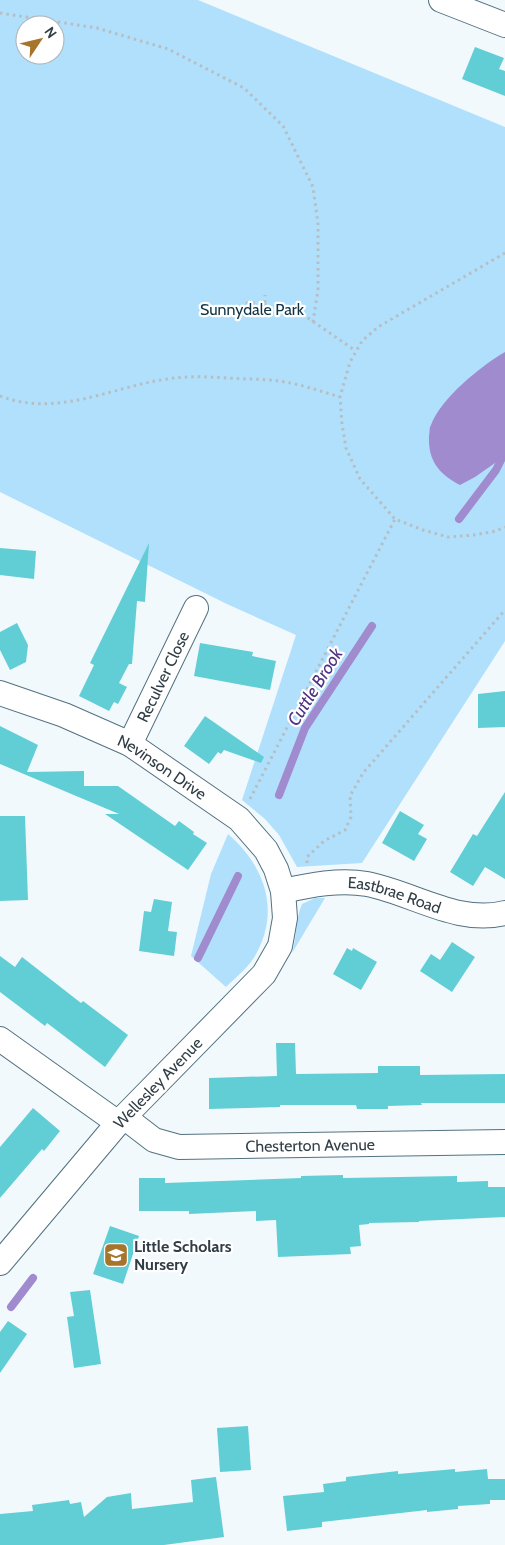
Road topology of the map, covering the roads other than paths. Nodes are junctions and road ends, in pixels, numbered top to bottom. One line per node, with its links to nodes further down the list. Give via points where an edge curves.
1 (441, 0): 2 (street)
2 (505, 25)
3 (196, 608): 5 (street, Reculver Close)
4 (0, 693): 5 (street, Nevinson Drive, via 64,715)
5 (130, 744): 6 (street, Nevinson Drive, via 239,819 266,850)
6 (283, 891): 7 (street, Eastbrae Road, via 344,882 366,884 455,912 482,916); 9 (street, Wellesley Avenue, via 285,918 280,946 264,974)
7 (505, 913)
8 (0, 1039): 9 (street, Chesterton Avenue)
9 (121, 1120): 10 (street, Chesterton Avenue, via 154,1140 179,1147); 11 (street, Wellesley Avenue)
10 (505, 1142)
11 (0, 1263)

